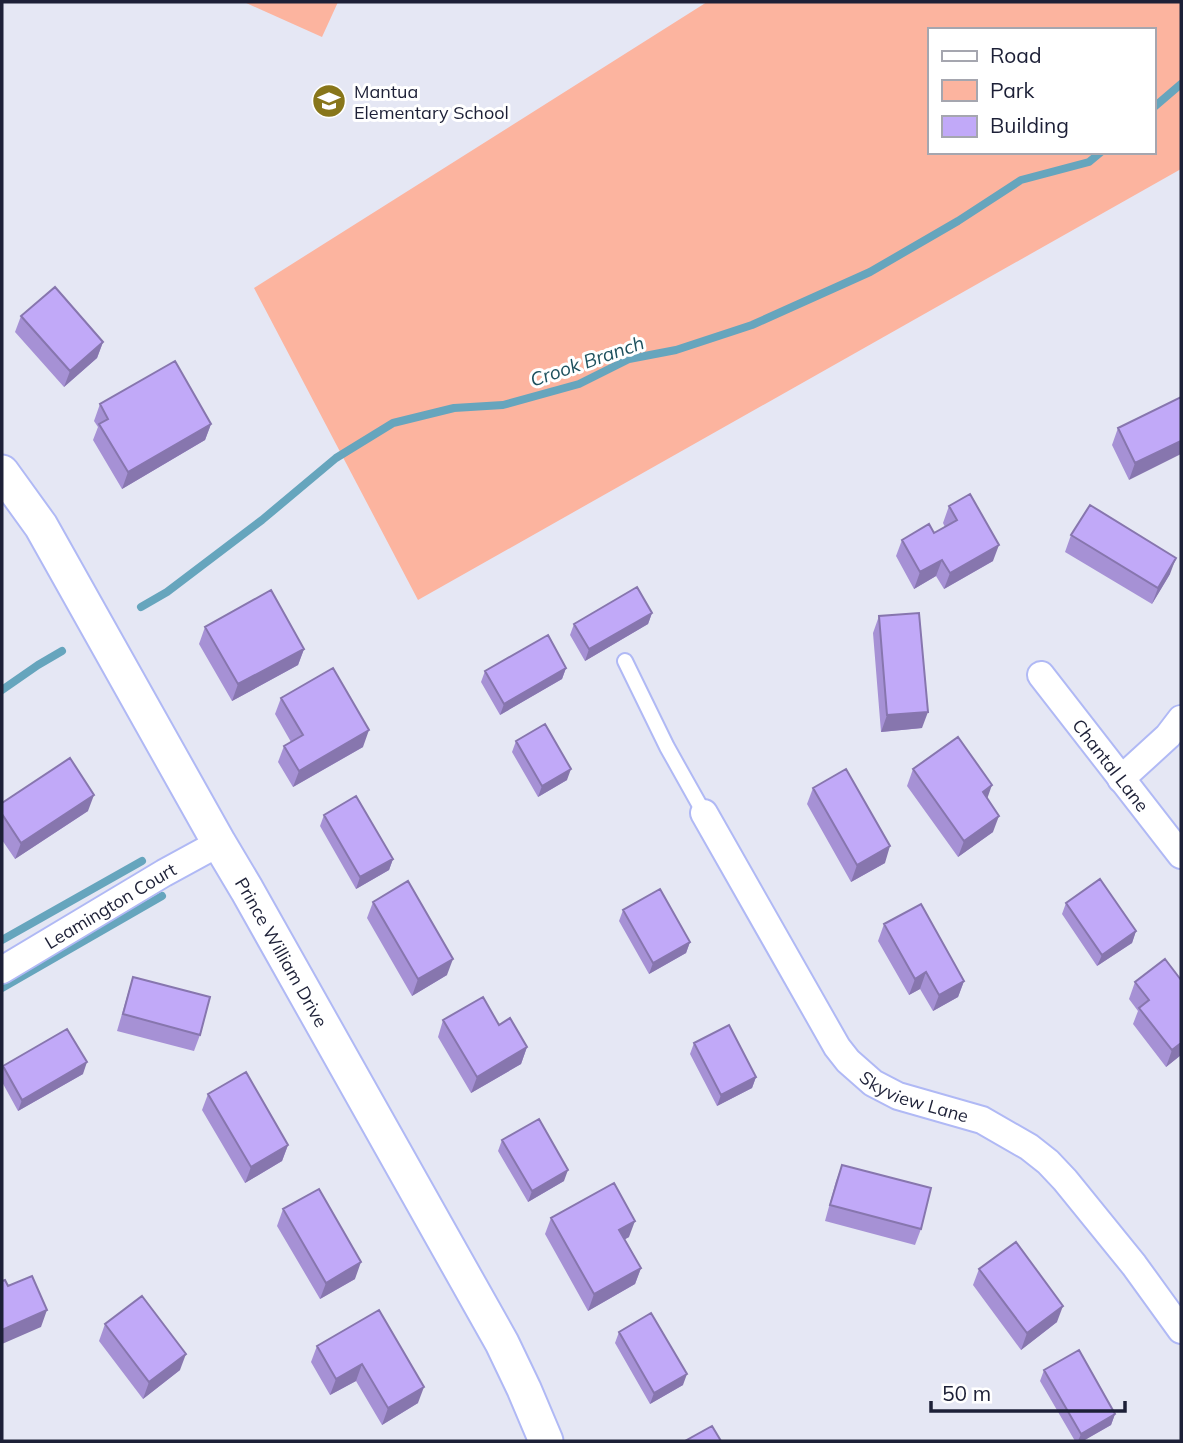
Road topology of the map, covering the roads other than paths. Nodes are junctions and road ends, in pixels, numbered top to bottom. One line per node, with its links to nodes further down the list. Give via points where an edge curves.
1 (2, 472): 7 (street, Prince William Drive, via 41,526)
2 (625, 661): 6 (lane)
3 (1041, 675): 5 (street, Chantal Lane)
4 (1181, 719): 5 (street)
5 (1121, 779): 8 (street, Chantal Lane)
6 (704, 813): 10 (street, Skyview Lane, via 848,1061 873,1083 898,1096 982,1120 1048,1162)
7 (219, 843): 9 (street, Leamington Court); 11 (street, Prince William Drive, via 502,1343)
8 (1181, 855)
9 (2, 970)
10 (1181, 1330)
11 (546, 1441)

